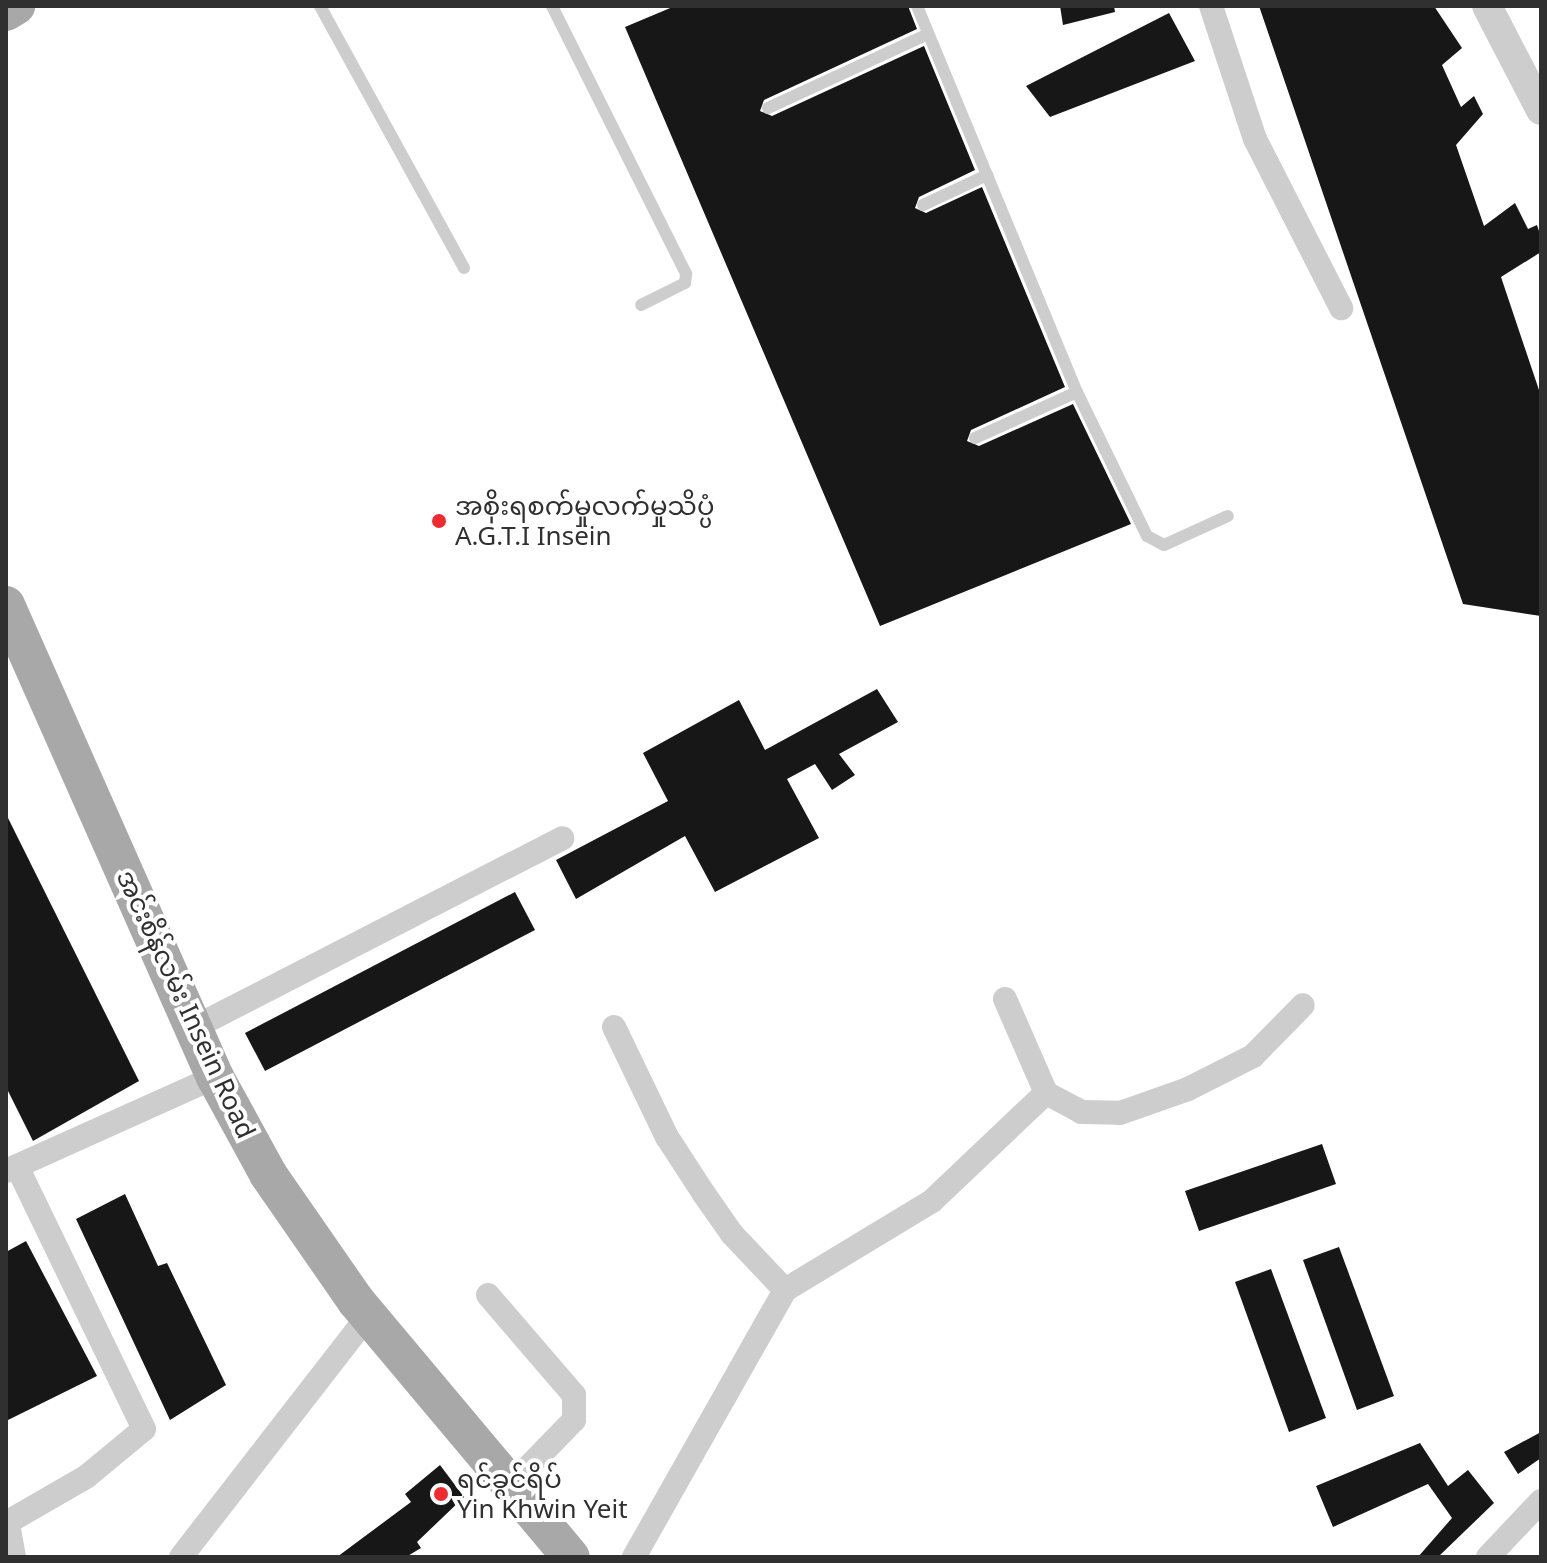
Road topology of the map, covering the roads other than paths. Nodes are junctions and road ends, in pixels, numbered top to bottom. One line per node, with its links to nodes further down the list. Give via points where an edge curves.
1 (16, 6): 7 (main road)
2 (320, 6): 13 (lane)
3 (552, 6): 14 (lane, via 686,274 685,283)
4 (917, 6): 8 (lane)
5 (1211, 6): 15 (street, via 1255,139)
6 (1487, 6): 10 (street)
7 (6, 12)
8 (928, 34): 9 (lane); 11 (lane)
9 (768, 108)
10 (1541, 110)
11 (987, 175): 12 (lane); 16 (lane)
12 (923, 205)
13 (464, 268)
14 (641, 305)
15 (1341, 308)
16 (1077, 392): 17 (lane); 18 (lane, via 1155,545)
17 (975, 438)
18 (1228, 516)
19 (6, 605): 23 (main road, အင်းစိန်လမ်း Insein Road)
20 (562, 838): 23 (street)
21 (1005, 999): 26 (street)
22 (1303, 1005): 26 (street, via 1253,1056 1188,1089 1120,1113 1081,1112)
23 (195, 1027): 25 (main road, အင်းစိန်လမ်း Insein Road)
24 (614, 1027): 28 (street, via 704,1194 732,1234)
25 (215, 1077): 27 (street); 30 (main road, အင်းစိန်လမ်း Insein Road, via 268,1174)
26 (1046, 1093): 28 (street, via 932,1201)
27 (12, 1169): 33 (street, via 144,1429 86,1477)
28 (785, 1290): 37 (street)
29 (488, 1295): 31 (street, via 574,1395 574,1420)
30 (368, 1316): 31 (main road, အင်းစိန်လမ်း Insein Road); 35 (street)
31 (509, 1487): 36 (main road, အင်းစိန်လမ်း Insein Road)
32 (1541, 1501): 38 (street)
33 (7, 1520): 34 (street)
34 (14, 1557)
35 (181, 1557)
36 (571, 1557)
37 (634, 1557)
38 (1488, 1557)

